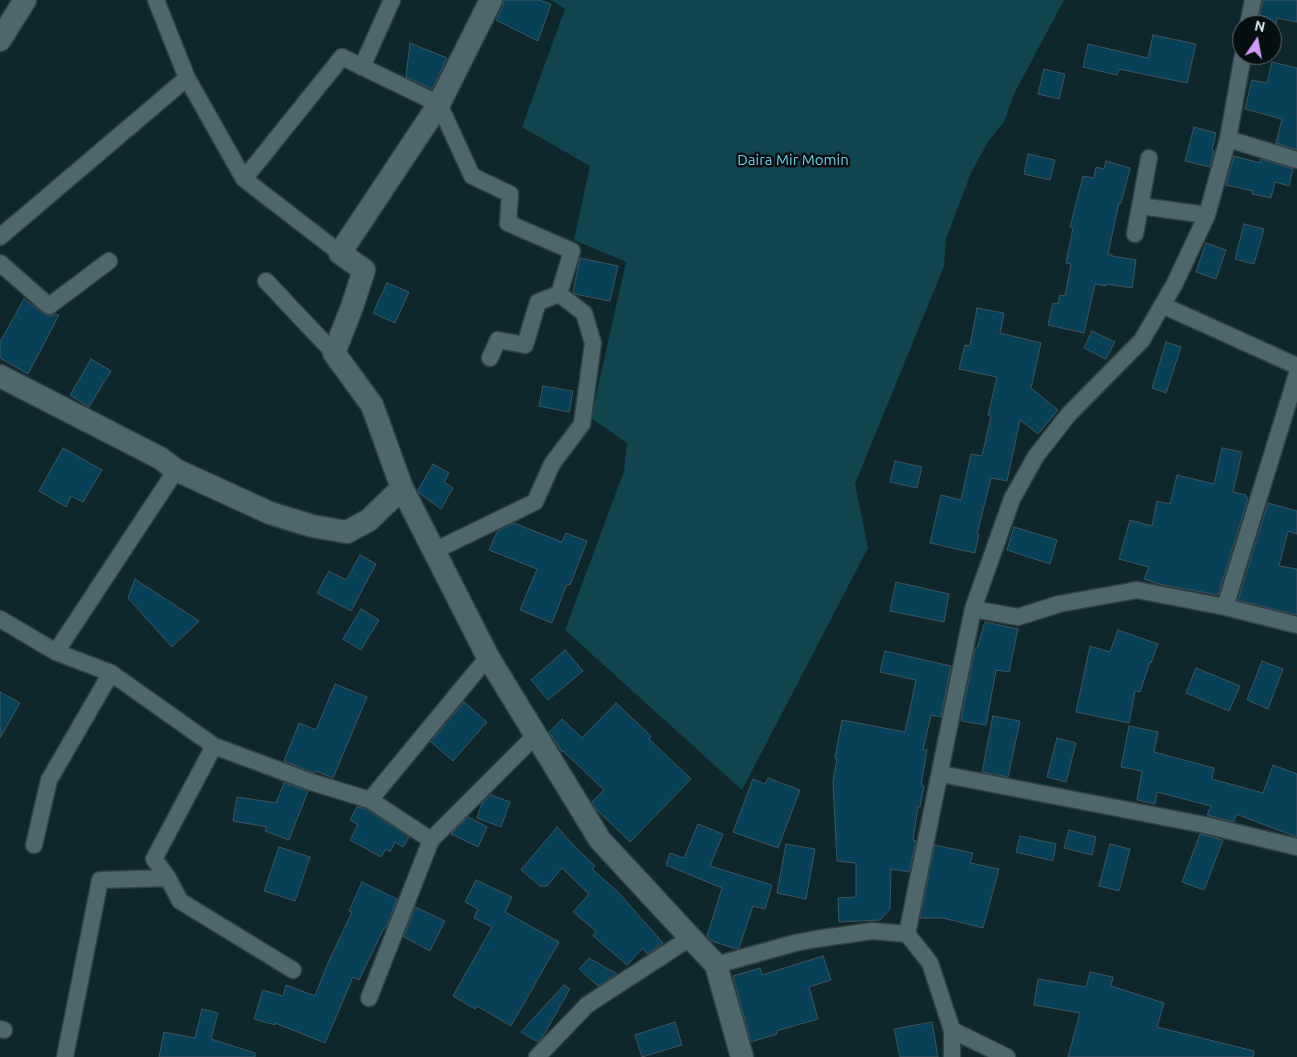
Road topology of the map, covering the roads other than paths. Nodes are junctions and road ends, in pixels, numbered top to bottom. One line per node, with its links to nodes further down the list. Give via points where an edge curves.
1 (25, 0): 7 (street)
2 (156, 0): 10 (street)
3 (392, 0): 9 (street)
4 (491, 0): 11 (street)
5 (1253, 0): 6 (street)
6 (1250, 15)
7 (0, 40)
8 (1241, 65): 12 (street)
9 (362, 67): 11 (street); 15 (street, via 342,57)
10 (187, 78): 15 (street); 19 (street)
11 (439, 104): 20 (street); 24 (street, via 472,176 510,194 508,223 572,251)
12 (1228, 138): 14 (street); 17 (street)
13 (1149, 158): 16 (street)
14 (1297, 160)
15 (244, 179): 20 (street)
16 (1140, 206): 17 (street); 18 (street)
17 (1208, 215): 25 (street)
18 (1135, 234)
19 (0, 237)
20 (340, 253): 26 (street, via 364,270)
21 (109, 261): 22 (street, via 49,306)
22 (0, 263)
23 (266, 281): 26 (street)
24 (559, 294): 27 (street, via 538,302 525,345 498,340); 33 (street, via 584,313 592,343 582,424 552,464 535,502)
25 (1162, 305): 28 (street); 35 (street, via 1142,340 1070,414 1036,456 1012,499)
26 (334, 353): 32 (street, via 372,405)
27 (490, 358)
28 (1297, 366)
29 (1297, 374): 34 (street)
30 (0, 376): 31 (street, via 160,458)
31 (176, 470): 32 (street, via 270,513 312,526 347,532 369,520); 38 (street)
32 (402, 488): 33 (street)
33 (434, 551): 39 (street)
34 (1225, 607): 35 (street, via 1138,590 1059,604 1018,617); 37 (street)
35 (973, 609): 43 (street)
36 (0, 619): 38 (street)
37 (1297, 625)
38 (56, 652): 40 (street)
39 (488, 657): 41 (street); 44 (street)
40 (111, 673): 42 (street); 46 (street, via 49,780)
41 (536, 735): 45 (street); 50 (street, via 600,840)
42 (214, 746): 44 (street); 48 (street, via 154,860)
43 (941, 774): 47 (street, via 1205,825); 49 (street)
44 (370, 800): 45 (street)
45 (431, 840): 53 (street)
46 (34, 844)
47 (1297, 847)
48 (168, 878): 52 (street, via 180,902); 55 (street, via 100,880)
49 (907, 934): 51 (street, via 872,931 816,939); 54 (street, via 930,963)
50 (690, 938): 51 (street); 56 (street, via 587,1005)
51 (716, 965): 57 (street)
52 (293, 970)
53 (369, 998)
54 (952, 1030): 58 (street); 59 (street)
55 (65, 1057)
56 (537, 1057)
57 (742, 1057)
58 (952, 1057)
59 (1007, 1057)

